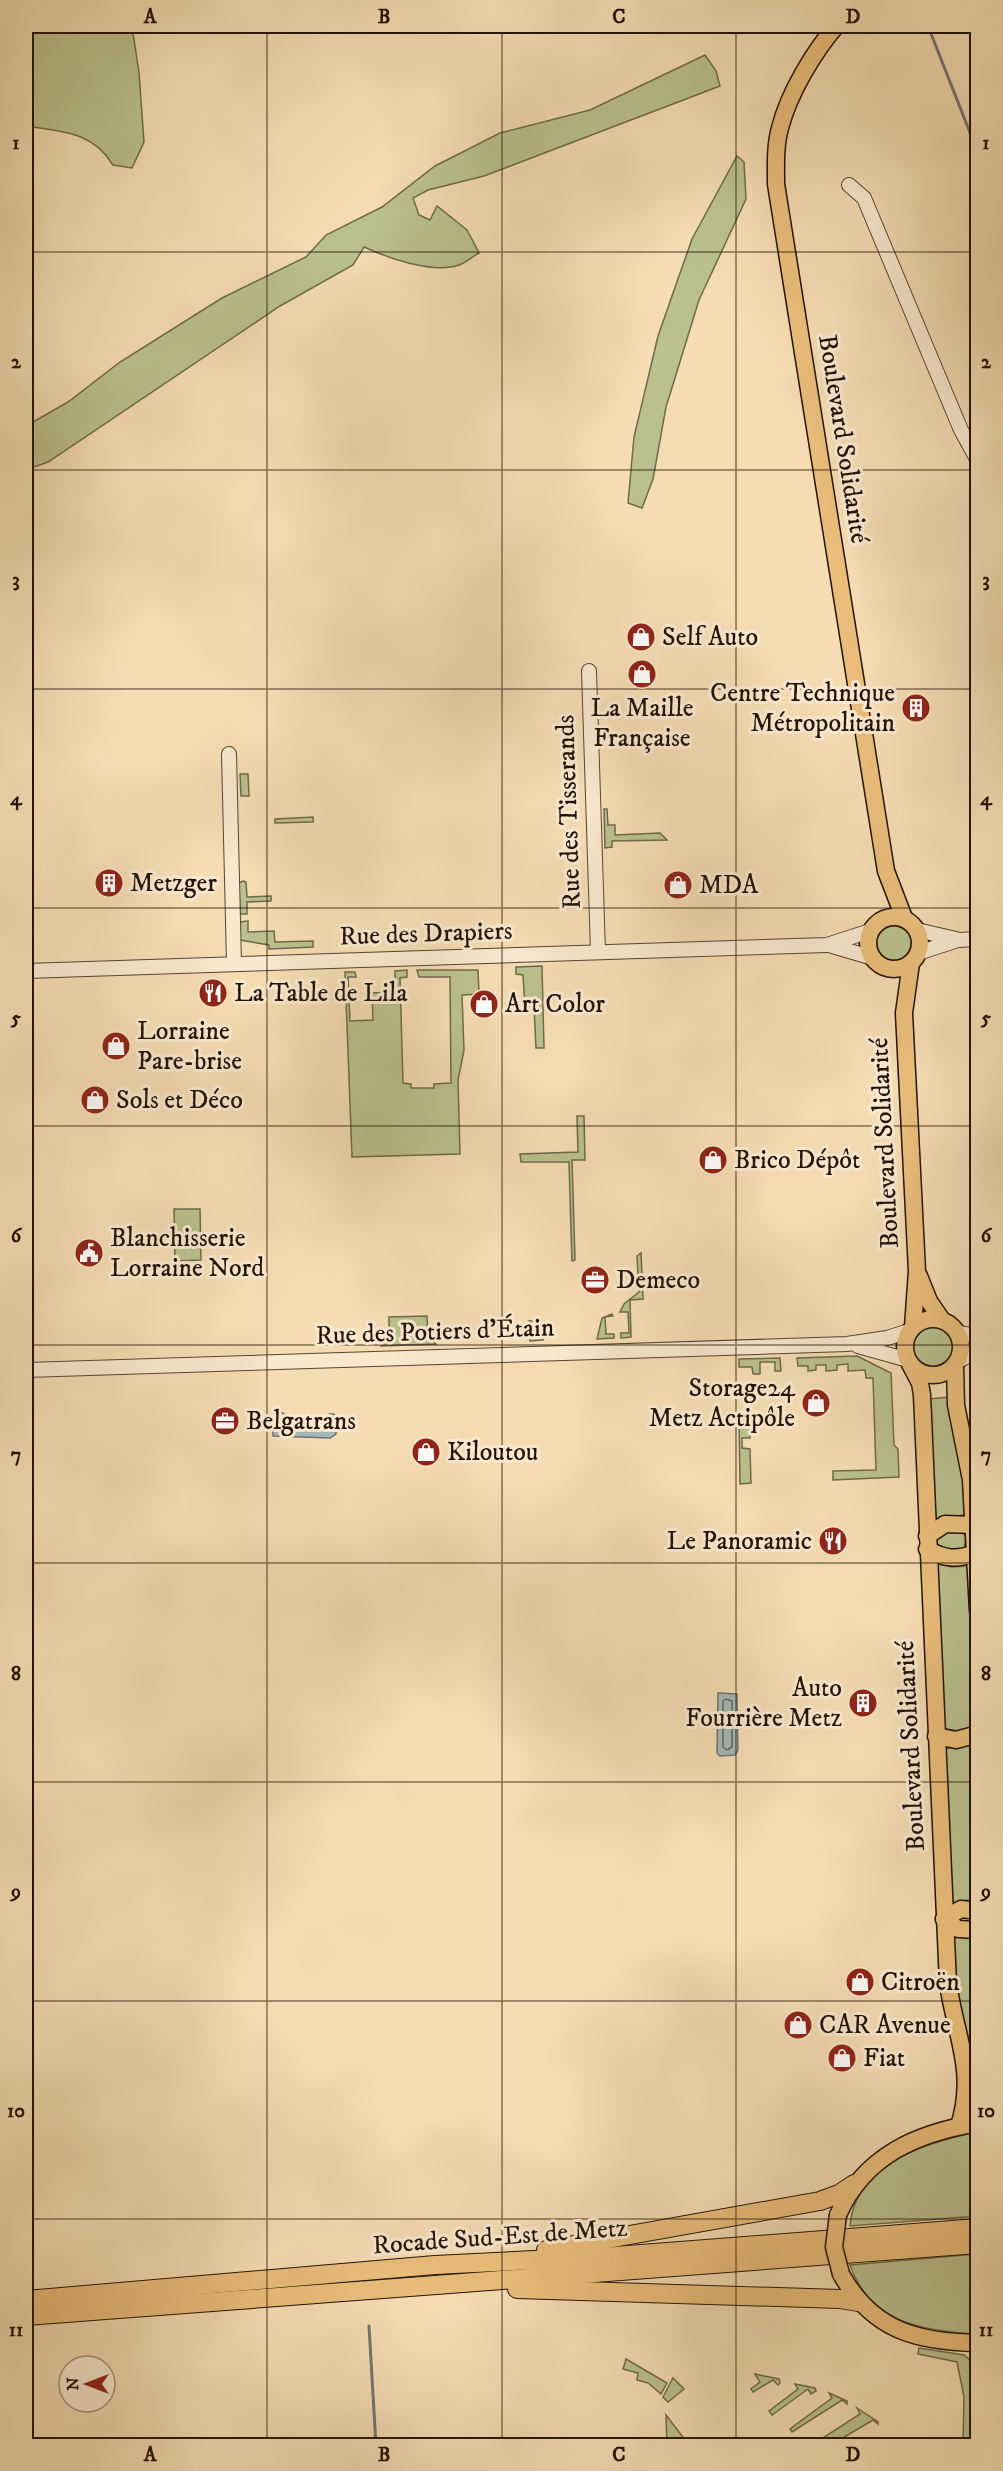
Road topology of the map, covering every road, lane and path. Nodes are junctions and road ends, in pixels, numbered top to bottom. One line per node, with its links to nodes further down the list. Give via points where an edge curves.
1 (835, 27): 6 (main road, Boulevard Solidarité, via 787,106 775,154 776,184)
2 (849, 185): 3 (street, via 864,198 961,430)
3 (978, 461)
4 (589, 670): 13 (street, Rue des Tisserands)
5 (229, 754): 16 (street)
6 (886, 871): 7 (main road, Boulevard Solidarité); 8 (main road, Boulevard Solidarité, via 884,902)
7 (903, 918): 8 (main road, via 886,918); 9 (main road)
8 (874, 927): 12 (street, Rue des Drapiers); 15 (main road, via 868,940)
9 (917, 930): 11 (street); 14 (main road, via 920,938)
10 (978, 939): 11 (street)
11 (958, 940): 14 (street)
12 (827, 945): 13 (street, Rue des Drapiers); 15 (street, Rue des Drapiers)
13 (598, 951): 16 (street, Rue des Drapiers)
14 (915, 958): 15 (main road, via 898,969); 18 (main road, Boulevard Solidarité)
15 (878, 962): 18 (main road, Boulevard Solidarité, via 894,984)
16 (234, 963): 17 (street, Rue des Drapiers)
17 (26, 971)
18 (904, 1013): 19 (main road, Boulevard Solidarité)
19 (917, 1271): 20 (main road, Boulevard Solidarité); 21 (main road, Boulevard Solidarité)
20 (942, 1320): 21 (main road, via 929,1319); 22 (main road)
21 (911, 1329): 24 (street, Rue des Potiers d'Étain, via 884,1339); 26 (main road, via 905,1345)
22 (958, 1333): 23 (street); 27 (main road, via 962,1349)
23 (978, 1336)
24 (847, 1344): 26 (street, Rue des Potiers d'Étain, via 887,1352); 28 (street, Rue des Potiers d'Étain)
25 (978, 1351): 27 (street)
26 (909, 1362): 27 (main road, via 918,1371 933,1376); 30 (main road, Boulevard Solidarité, via 922,1395)
27 (956, 1364): 29 (main road, via 955,1392 970,1474)
28 (26, 1370)
29 (974, 1525): 30 (main road, via 945,1524); 31 (main road)
30 (927, 1543): 31 (main road, via 946,1558); 34 (main road, Boulevard Solidarité)
31 (975, 1553): 32 (main road)
32 (978, 1611)
33 (978, 1734): 34 (main road, via 957,1740)
34 (936, 1736): 36 (main road, Boulevard Solidarité)
35 (978, 1911): 36 (main road, via 961,1909)
36 (944, 1919): 37 (main road, via 958,1929); 39 (main road, Boulevard Solidarité, via 948,1984 967,2075)
37 (978, 1930)
38 (978, 2123): 39 (main road)
39 (959, 2126): 40 (main road, via 882,2157)
40 (854, 2184): 43 (highway, via 820,2201); 46 (main road, bridge, via 838,2215 834,2247 841,2274)
41 (978, 2228): 43 (highway, Rocade Sud-Est de Metz, via 615,2256)
42 (978, 2244): 44 (highway, Rocade Sud-Est de Metz)
43 (435, 2265): 45 (highway, Rocade Sud-Est de Metz)
44 (380, 2289): 46 (highway, via 555,2289); 47 (highway, Rocade Sud-Est de Metz)
45 (26, 2300)
46 (858, 2302): 48 (main road, via 892,2327 921,2337)
47 (26, 2316)
48 (969, 2343): 49 (main road)
49 (978, 2354)

